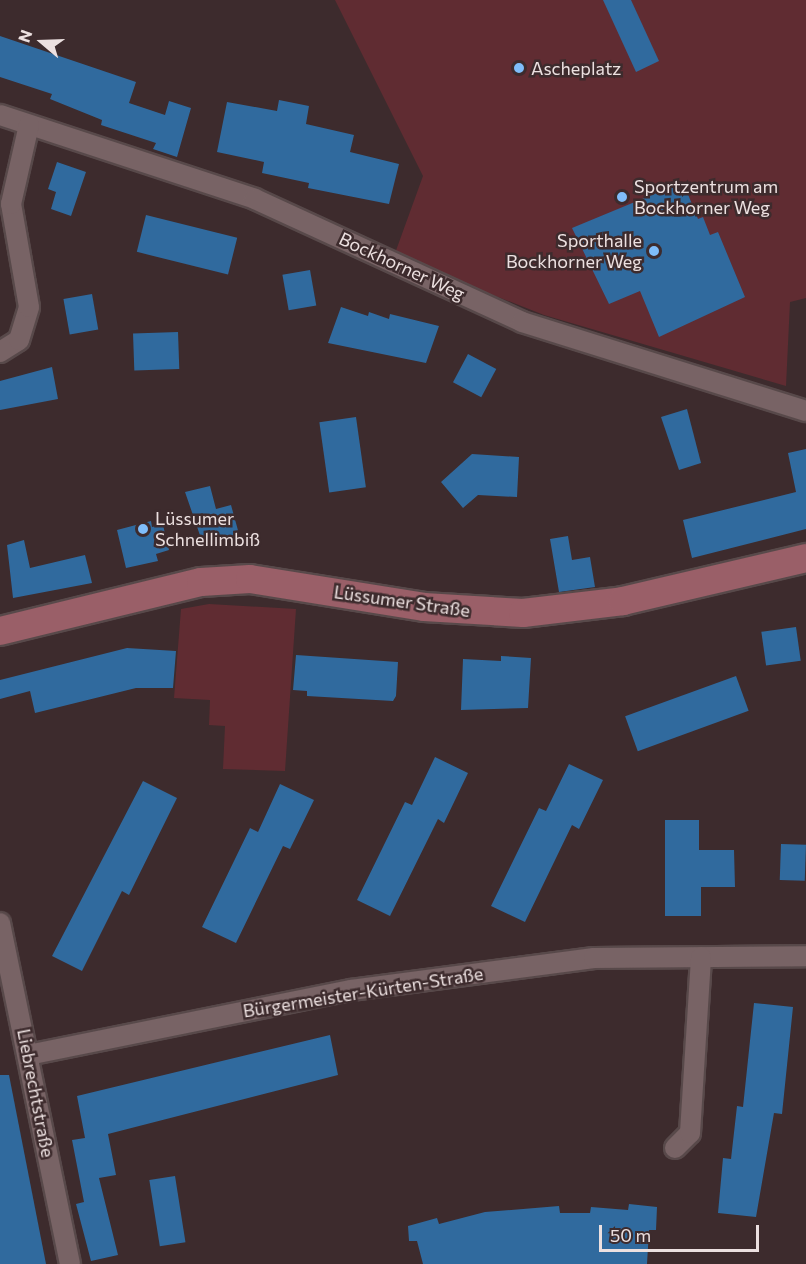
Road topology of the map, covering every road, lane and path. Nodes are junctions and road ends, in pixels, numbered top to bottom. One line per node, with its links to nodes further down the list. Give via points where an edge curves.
1 (0, 115): 2 (street, Bockhorner Weg)
2 (29, 125): 3 (street, via 11,204 29,307 20,340); 4 (street, Bockhorner Weg, via 255,199 522,322)
3 (0, 352)
4 (806, 411)
5 (806, 558): 6 (main road, Lüssumer Straße, via 623,601 524,613 445,610 250,579 201,582)
6 (0, 631)
7 (0, 923): 10 (street, Liebrechtstraße)
8 (806, 956): 9 (street, Bürgermeister-Kürten-Straße)
9 (701, 957): 10 (street, Bürgermeister-Kürten-Straße, via 594,958 351,990); 11 (street, via 690,1133)
10 (28, 1055): 12 (street, Liebrechtstraße)
11 (675, 1148)
12 (70, 1264)

